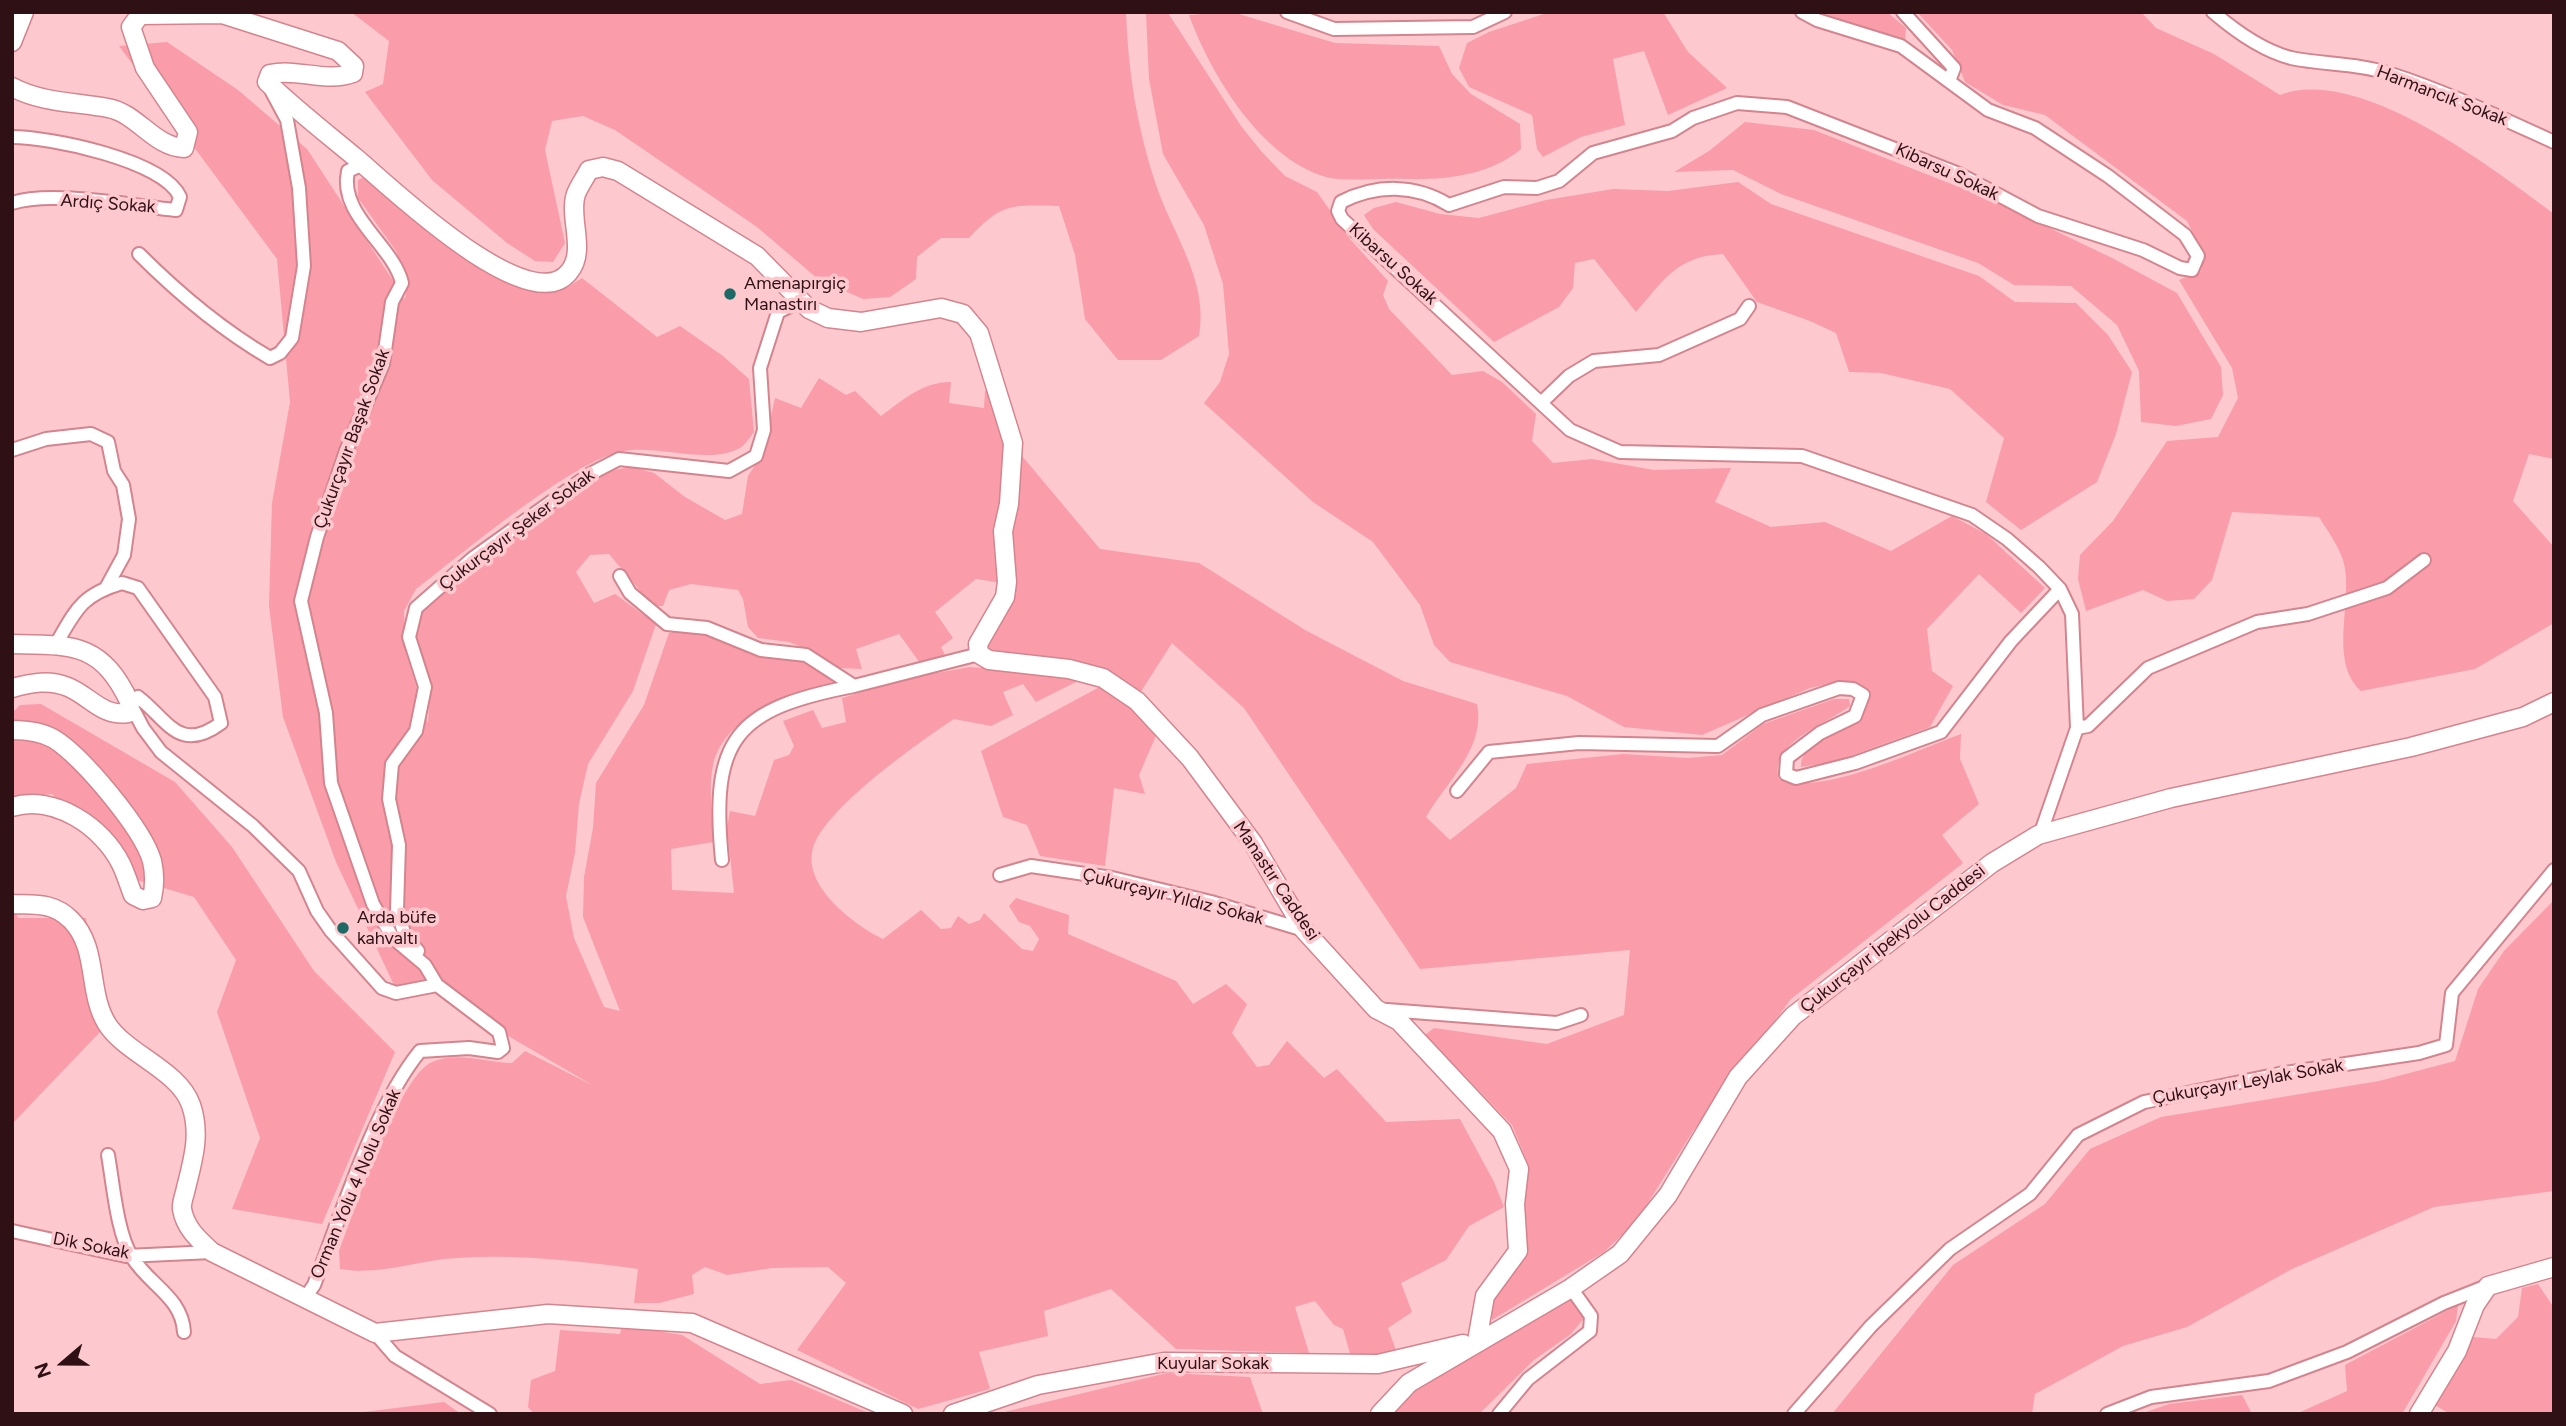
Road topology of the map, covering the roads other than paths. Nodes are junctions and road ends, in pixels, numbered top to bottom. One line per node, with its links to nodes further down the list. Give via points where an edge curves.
1 (24, 12): 7 (street)
2 (1287, 12): 3 (street, via 1334,30 1473,27)
3 (1505, 12)
4 (1802, 12): 8 (street, via 1901,46)
5 (1903, 12): 8 (street, via 1954,68)
6 (2213, 12): 12 (street, Harmancık Sokak, via 2260,44 2289,57 2342,62 2390,74)
7 (12, 42)
8 (1949, 81): 18 (street, Kibarsu Sokak, via 1987,110 2035,128 2108,176 2185,235 2198,256 2197,264 2192,270 2180,268 2143,250 2038,216 1959,174 1787,107 1737,103 1693,118 1672,131 1593,153 1559,181 1537,188 1504,187 1450,205 1408,188 1375,190 1341,202 1338,211 1342,219)
9 (267, 82): 10 (street, via 270,74 287,70 339,78 353,73 354,66 338,51 222,14 140,15 131,27 145,68 188,132 184,148 170,148 109,108 24,94); 13 (street); 15 (street, via 287,120 299,188 304,267 292,338 270,358 233,334)
10 (12, 87)
11 (12, 137): 14 (street, Ardıç Sokak, via 39,137 139,165 171,185 180,197 176,210 90,201 25,199)
12 (2554, 142)
13 (363, 164): 16 (street, via 425,219 487,264 535,282 556,281 569,273 576,257 576,195 589,170 618,171 757,256); 41 (street, Çukurçayır Başak Sokak, via 348,172 349,193 374,238 396,264 402,283 392,302 383,364 346,451 301,601 326,713 331,783 373,904 393,938 425,965)
14 (12, 203)
15 (139, 254)
16 (800, 301): 26 (street, via 828,318 860,322 941,308 963,314 979,333 1013,443 1003,531 1007,582 1004,597 978,644); 41 (street, Çukurçayır Şeker Sokak, via 778,312 760,368 764,430 756,456 729,471 619,459 590,474 473,558 415,608 409,637 425,687 415,731 392,764 389,799 400,845 397,910 405,936 433,967)
17 (1749, 306): 18 (street, via 1740,319 1659,355 1594,361 1569,376)
18 (1542, 402): 23 (street, Kibarsu Sokak, via 1570,430 1620,452 1802,456 1972,515 2007,539)
19 (12, 450): 22 (street, via 46,439 92,434 107,443 123,485 129,519 124,555)
20 (2424, 560): 31 (street, via 2386,588 2317,612 2257,622 2148,668 2088,726)
21 (620, 576): 27 (street, via 630,593 667,624 707,628 761,650 806,655)
22 (106, 587): 25 (street, via 76,608); 30 (street, via 122,583 138,588 215,696 221,723 207,734 187,736 170,730 138,697)
23 (2060, 589): 31 (street, Kibarsu Sokak, via 2072,614); 33 (street, via 2003,651 1941,732 1855,763 1796,778 1786,774 1787,758 1820,733 1855,716 1863,695 1839,688 1762,715 1718,746 1578,743 1489,752)
24 (12, 644): 25 (street)
25 (56, 644): 30 (street, via 82,648 105,665)
26 (979, 654): 27 (street); 40 (street, Manastır Caddesi, via 989,660 1069,669 1103,678 1138,701 1190,758 1253,843)
27 (854, 686): 36 (street, via 767,711 742,729 727,755 717,807)
28 (12, 688): 30 (street, via 55,682 117,715 128,713)
29 (2554, 702): 35 (street, Çukurçayır İpekyolu Caddesi, via 2523,718 2411,747 2171,798)
30 (130, 703): 41 (street, via 160,752 253,826 299,870 331,931 382,988 396,993)
31 (2077, 728): 35 (street, Kibarsu Sokak)
32 (12, 730): 34 (street, via 29,730 54,739 129,818 151,858 152,898 133,895 107,842 66,811 45,805)
33 (1457, 791)
34 (12, 807)
35 (2040, 835): 51 (street, Çukurçayır İpekyolu Caddesi, via 1992,863 1793,1016 1738,1077 1668,1195 1620,1254)
36 (722, 860)
37 (2554, 870): 61 (street, Çukurçayır Leylak Sokak, via 2452,993 2446,1045 2144,1102 2078,1135 2030,1194 1950,1249 1871,1326)
38 (1000, 875): 40 (street, Çukurçayır Yıldız Sokak, via 1031,866 1112,878)
39 (12, 904): 47 (street, via 54,905 72,921 84,938 107,1024 190,1101 196,1149 181,1208 192,1234)
40 (1304, 930): 42 (street, Manastır Caddesi)
41 (437, 985): 44 (street, Çukurçayır Başak Sokak, via 499,1032 503,1048 498,1052 469,1048 420,1051)
42 (1376, 1009): 43 (street, via 1557,1023); 55 (street, Manastır Caddesi, via 1399,1021 1502,1131 1519,1169 1515,1204 1518,1251 1485,1296)
43 (1581, 1015)
44 (406, 1068): 52 (street, Orman Yolu 4 Nolu Sokak, via 380,1118)
45 (108, 1155): 48 (street)
46 (12, 1231): 48 (street, Dik Sokak)
47 (212, 1252): 48 (street, Dik Sokak); 52 (street)
48 (131, 1256): 53 (street, via 174,1302 183,1316)
49 (2554, 1267): 50 (street)
50 (2488, 1286): 62 (street, via 2347,1352 2269,1381 2151,1397); 63 (street, via 2475,1305 2458,1350)
51 (1571, 1288): 55 (street, Çukurçayır İpekyolu Caddesi); 60 (street, via 1591,1316 1590,1331 1528,1380)
52 (305, 1298): 54 (street)
53 (184, 1332)
54 (375, 1333): 56 (street, via 395,1356); 57 (street, via 548,1314 692,1323)
55 (1477, 1341): 58 (street, Kuyular Sokak, via 1378,1364 1164,1362 1038,1385); 59 (street, Çukurçayır İpekyolu Caddesi, via 1409,1383)
56 (490, 1414)
57 (903, 1414)
58 (953, 1414)
59 (1380, 1414)
60 (1499, 1414)
61 (1794, 1414)
62 (2107, 1414)
63 (2418, 1414)

